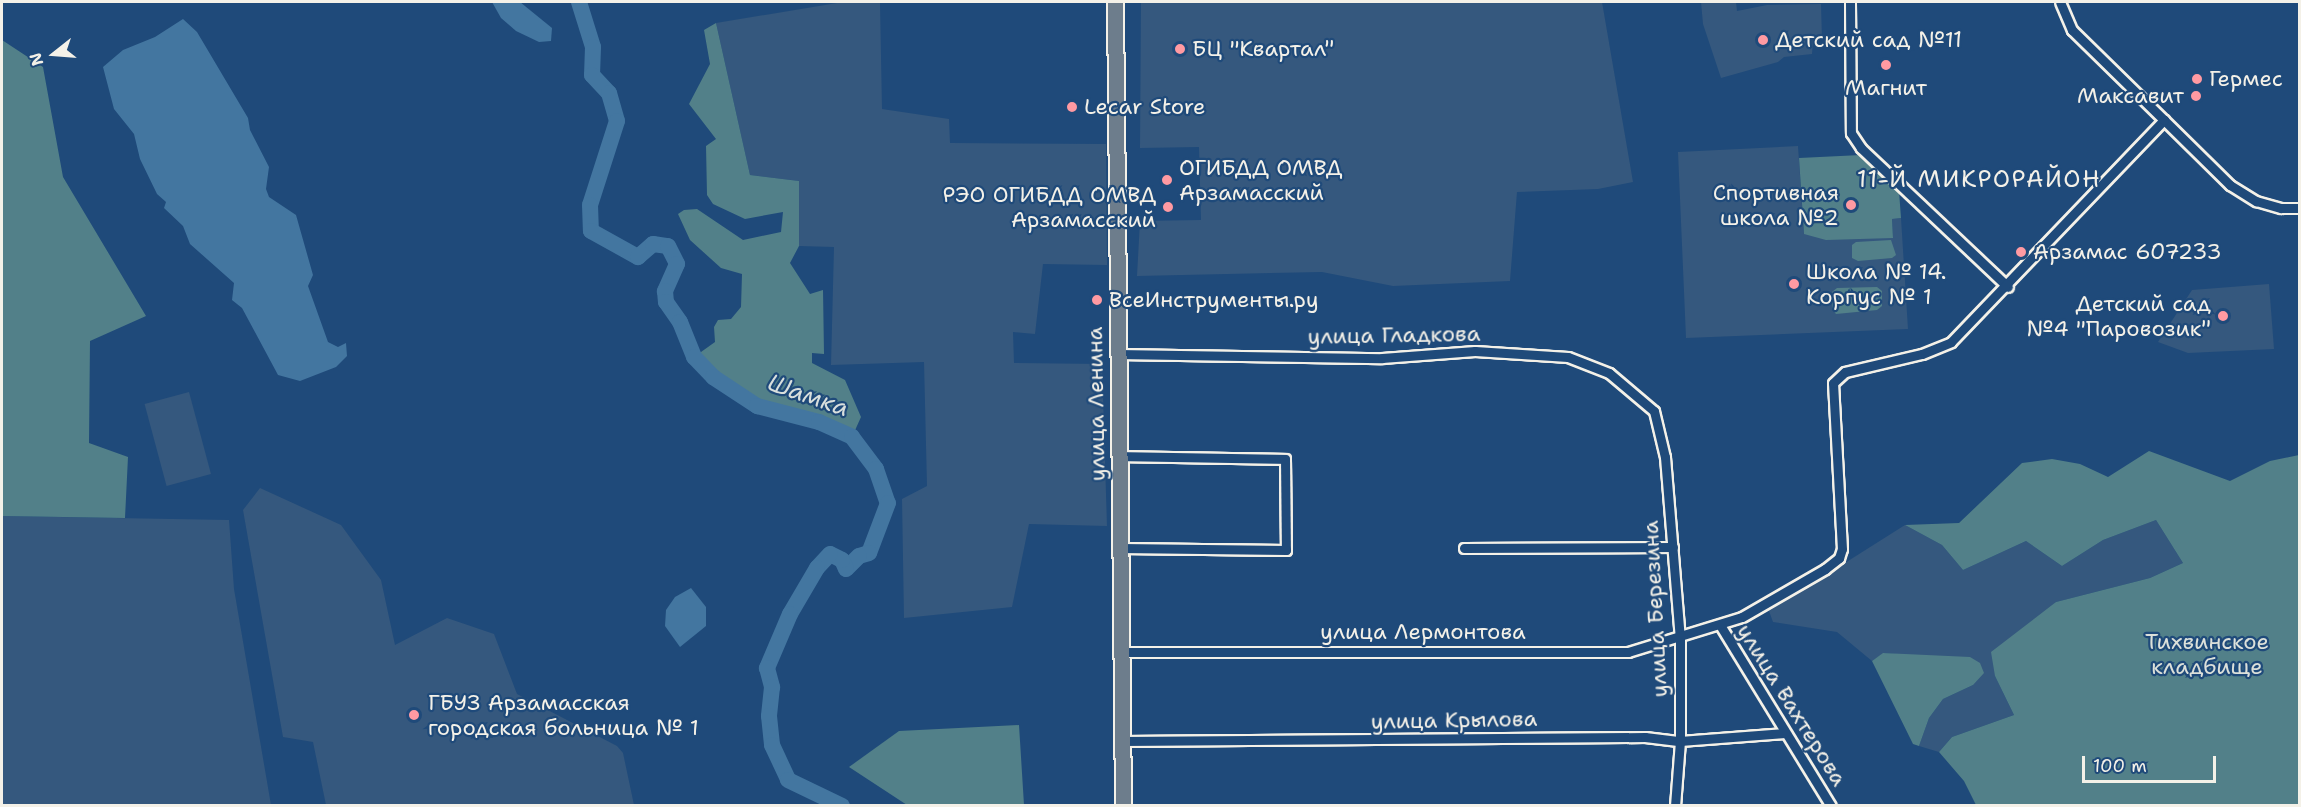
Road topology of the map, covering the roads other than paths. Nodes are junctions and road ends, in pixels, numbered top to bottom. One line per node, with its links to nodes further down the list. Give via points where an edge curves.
1 (1115, 2): 7 (main road, улица Ленина)
2 (1850, 2): 6 (street, via 1851,133 1862,148)
3 (2060, 2): 4 (street, via 2072,30)
4 (2163, 120): 5 (street, via 2230,185 2256,201); 6 (street)
5 (2300, 208)
6 (2008, 287): 13 (street, via 1951,342 1838,377 1831,393 1841,534 1839,558 1799,586)
7 (1117, 354): 8 (street, улица Гладкова, via 1383,358 1475,351 1568,357 1609,373); 9 (main road, улица Ленина)
8 (1654, 411): 10 (street, улица Березина, via 1665,457)
9 (1119, 456): 11 (main road, улица Ленина); 11 (street, via 1285,459 1286,550)
10 (1673, 547): 12 (street); 14 (street, улица Березина)
11 (1120, 548): 15 (main road, улица Ленина)
12 (1464, 548)
13 (1720, 625): 14 (street, улица Лермонтова); 16 (street, улица Вахтерова)
14 (1680, 638): 15 (street, улица Лермонтова, via 1628,652); 18 (street, улица Березина)
15 (1122, 652): 17 (main road, улица Ленина)
16 (1785, 733): 18 (street, улица Крылова); 19 (street, улица Вахтерова)
17 (1123, 741): 18 (street, улица Крылова, via 1645,736); 20 (main road, улица Ленина)
18 (1680, 741): 21 (street, улица Березина)
19 (1827, 805)
20 (1123, 806)
21 (1675, 806)

